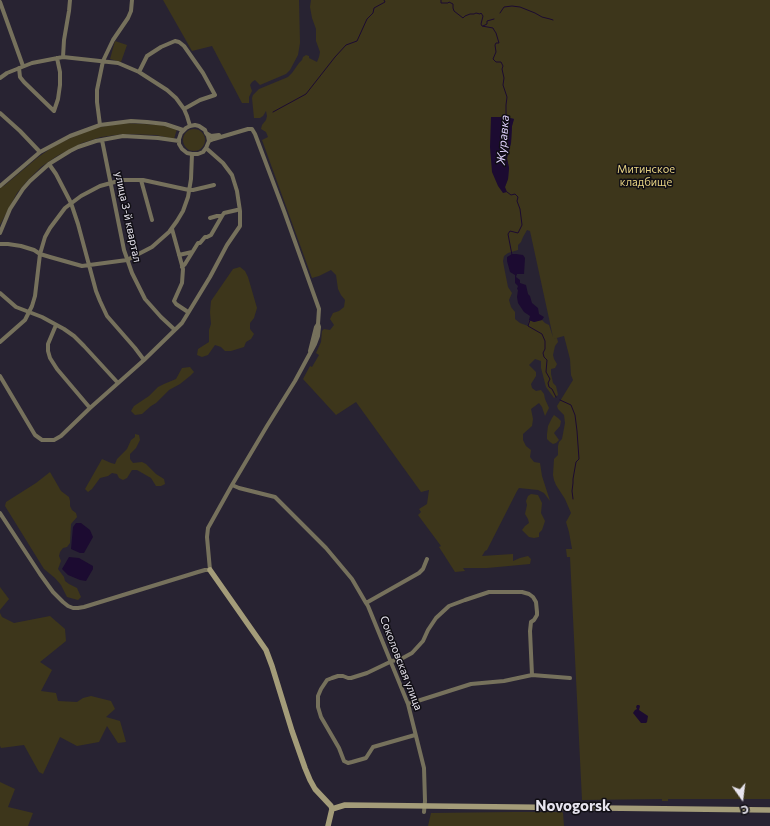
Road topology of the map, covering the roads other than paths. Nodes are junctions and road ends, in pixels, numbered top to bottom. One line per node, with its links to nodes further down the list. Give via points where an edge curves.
1 (70, 0): 4 (street)
2 (132, 0): 6 (street, via 128,18)
3 (0, 2): 7 (street)
4 (63, 57): 5 (street); 6 (street)
5 (57, 58): 7 (street); 7 (street, via 60,85 54,111 20,77)
6 (103, 61): 8 (street, via 118,63); 12 (street, via 98,90)
7 (21, 67): 9 (street)
8 (139, 72): 10 (street, via 167,90); 10 (street, via 147,56 161,47 175,41 184,46 215,95)
9 (0, 78)
10 (184, 109): 13 (street)
11 (0, 113): 21 (street)
12 (100, 125): 14 (street, via 147,122); 21 (street, via 70,136)
13 (190, 126): 14 (street); 15 (street, via 199,126)
14 (183, 130): 18 (street)
15 (206, 133): 16 (street, via 215,136 253,127); 19 (street)
16 (255, 134): 19 (street, via 252,129 248,129); 53 (street, via 315,295 319,308 318,324 308,356 295,381)
17 (102, 140): 18 (street, via 123,136); 23 (street, via 78,147); 25 (street, улица 3-й квартал)
18 (179, 141): 22 (street, via 182,149)
19 (209, 141): 20 (street)
20 (206, 148): 22 (street, via 203,152); 45 (street, via 232,175 238,198 240,226)
21 (40, 152): 27 (street)
22 (192, 154): 28 (street)
23 (49, 164): 29 (street); 35 (street, via 23,188 10,209)
24 (141, 180): 25 (street); 28 (street); 33 (street)
25 (111, 182): 29 (street); 40 (street, улица 3-й квартал)
26 (214, 185): 28 (street)
27 (0, 186)
28 (189, 190): 34 (street, via 183,211)
29 (71, 203): 38 (street, via 50,228); 41 (street)
30 (237, 210): 31 (street, via 224,213)
31 (222, 216): 32 (street); 37 (street, via 211,235 204,237)
32 (210, 218)
33 (152, 220)
34 (172, 228): 39 (street); 40 (street, via 152,247)
35 (0, 233)
36 (0, 244): 38 (street, via 21,246)
37 (192, 252): 39 (street); 42 (street)
38 (40, 254): 41 (street, via 82,266); 44 (street, via 35,296)
39 (179, 255): 42 (street)
40 (127, 260): 41 (street); 47 (street, улица 3-й квартал, via 145,299)
41 (89, 265): 49 (street, via 96,291 107,316)
42 (182, 267): 45 (street, via 182,283 174,301)
43 (0, 293): 44 (street, via 16,307)
44 (29, 312): 46 (street); 48 (street, via 25,320)
45 (188, 312): 47 (street)
46 (56, 325): 51 (street, via 74,336); 52 (street, via 48,344 50,358 56,369)
47 (175, 330): 49 (street)
48 (0, 342)
49 (144, 360): 51 (street)
50 (0, 376): 52 (street, via 34,435 42,440 54,440 61,436)
51 (118, 383): 52 (street)
52 (90, 408)
53 (232, 485): 56 (street, via 208,528); 57 (street, Соколовская улица, via 275,497 326,548 352,579)
54 (0, 513): 56 (street, via 53,592 73,608)
55 (427, 559): 57 (street, via 419,573)
56 (210, 570): 64 (street, via 266,650 307,774 315,789)
57 (366, 603): 58 (street, Соколовская улица)
58 (392, 661): 59 (street, via 412,653 436,618 449,606 485,593 522,592 534,597 536,602 537,615 531,622 530,631); 61 (street, Соколовская улица); 62 (street, via 351,678 338,676 327,680 318,696 321,717 344,761 348,763 366,758 374,747)
59 (532, 676): 60 (street); 61 (street, via 471,684)
60 (570, 678)
61 (408, 704): 62 (street, Соколовская улица)
62 (415, 735): 63 (street, Соколовская улица, via 424,768)
63 (425, 806): 64 (street, via 345,805); 65 (street); 66 (street, Соколовская улица)
64 (332, 809): 67 (street)
65 (770, 810)
66 (424, 812)
67 (328, 826)

